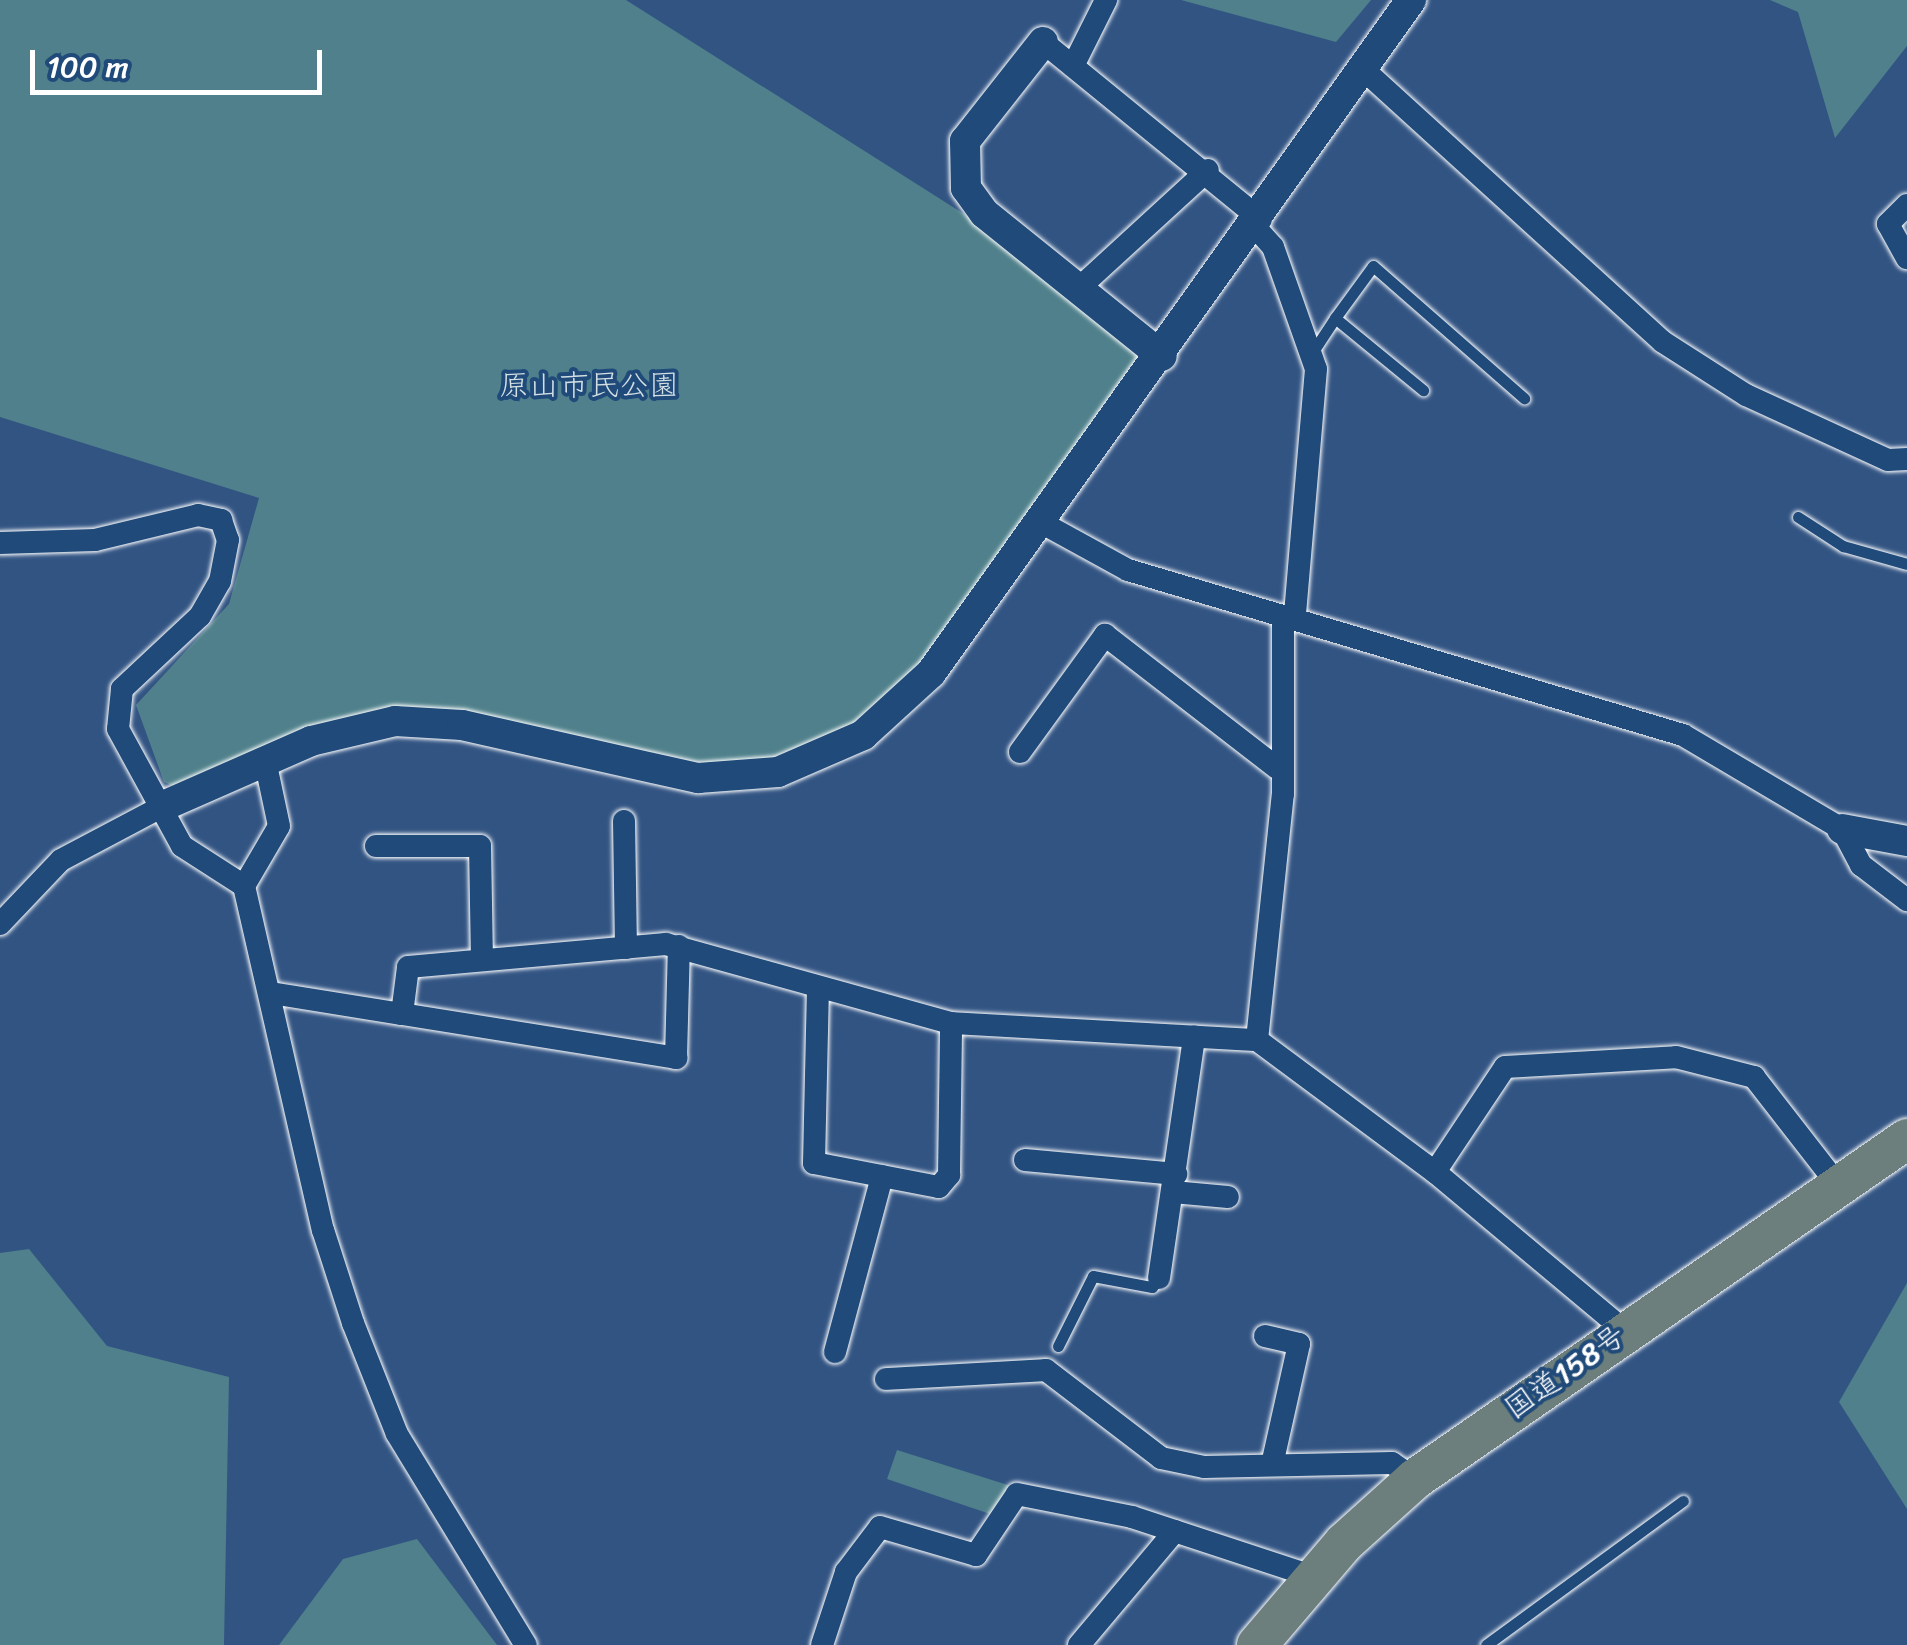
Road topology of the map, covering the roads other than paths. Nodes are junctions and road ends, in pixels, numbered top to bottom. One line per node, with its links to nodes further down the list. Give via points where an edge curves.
1 (1106, 0): 4 (street)
2 (1411, 0): 5 (street)
3 (1043, 42): 4 (street); 10 (street, via 966,142 962,174 984,214)
4 (1073, 66): 6 (street)
5 (1364, 70): 8 (street); 16 (street, via 1662,342 1746,395 1888,460)
6 (1208, 170): 8 (street); 10 (street)
7 (1907, 205): 9 (street, via 1888,224)
8 (1258, 224): 12 (street, via 1273,246); 13 (street)
9 (1907, 258)
10 (1078, 289): 13 (street)
11 (1335, 318): 12 (lane); 14 (lane); 15 (lane, via 1373,266)
12 (1312, 353): 21 (street)
13 (1162, 356): 18 (street)
14 (1423, 390)
15 (1524, 398)
16 (1907, 459)
17 (1798, 517): 20 (lane, via 1844,546)
18 (1042, 523): 21 (street, via 1102,560); 23 (street, via 909,698 808,764 698,778 424,720 352,728)
19 (0, 543): 25 (street, via 96,540 198,515 221,520 228,540 220,580 200,616 135,671 118,709 118,729)
20 (1907, 564)
21 (1289, 616): 24 (street); 27 (street, via 1682,735)
22 (1020, 752): 24 (street, via 1106,635)
23 (265, 760): 25 (street); 30 (street, via 279,826)
24 (1277, 768): 41 (street, via 1282,794)
25 (161, 807): 30 (street, via 182,846); 32 (street, via 61,860)
26 (624, 821): 34 (street)
27 (1842, 828): 28 (street); 31 (street, via 1861,865)
28 (1907, 841)
29 (376, 846): 35 (street, via 480,846)
30 (244, 886): 37 (street)
31 (1907, 900)
32 (0, 924)
33 (679, 946): 34 (street); 36 (street); 38 (street, via 676,1058)
34 (626, 948): 35 (street)
35 (482, 960): 38 (street, via 408,966)
36 (818, 988): 39 (street); 45 (street, via 814,1163)
37 (270, 993): 38 (street); 60 (street, via 323,1230 376,1384)
38 (402, 1014)
39 (951, 1023): 40 (street); 45 (street, via 949,1175 939,1187)
40 (1194, 1038): 41 (street); 46 (street)
41 (1257, 1040): 44 (street)
42 (1907, 1138): 47 (highway, 国道158号)
43 (1025, 1160): 46 (street)
44 (1436, 1172): 47 (street, via 1505,1067 1676,1057 1754,1077); 50 (street)
45 (882, 1176): 53 (street)
46 (1175, 1183): 48 (street); 49 (street)
47 (1839, 1186): 50 (highway, 国道158号)
48 (1228, 1197)
49 (1159, 1278): 52 (lane, via 1152,1287 1098,1272)
50 (1625, 1331): 56 (highway, 国道158号)
51 (1265, 1336): 55 (street, via 1298,1344)
52 (1058, 1346)
53 (835, 1352)
54 (886, 1379): 55 (street, via 1046,1370 1161,1458)
55 (1272, 1465): 56 (street, via 1392,1462)
56 (1415, 1479): 59 (highway, 国道158号)
57 (1682, 1501): 64 (lane)
58 (1174, 1532): 59 (street); 61 (street, via 1017,1494 976,1554 880,1526 846,1572); 62 (street)
59 (1314, 1577): 63 (highway, 国道158号)
60 (526, 1645)
61 (822, 1645)
62 (1079, 1645)
63 (1257, 1645)
64 (1486, 1645)

